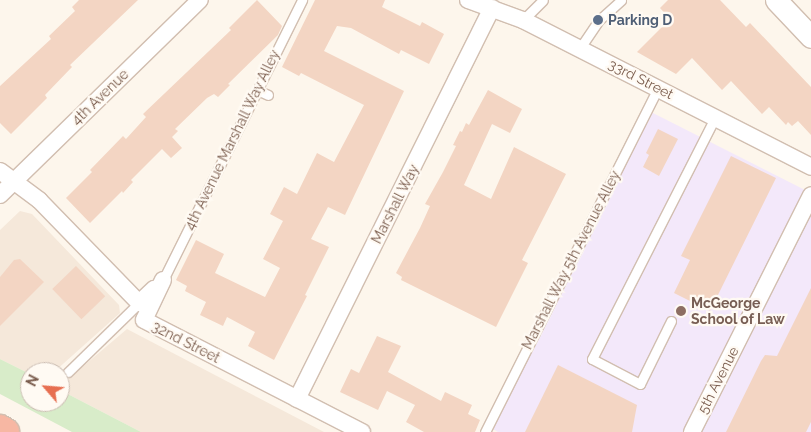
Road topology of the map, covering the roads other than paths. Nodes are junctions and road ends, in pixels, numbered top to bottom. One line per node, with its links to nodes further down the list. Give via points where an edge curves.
1 (200, 0): 17 (street, 4th Avenue)
2 (302, 0): 12 (lane, 4th Avenue Marshall Way Alley)
3 (468, 0): 7 (street, 33rd Street)
4 (542, 0): 8 (lane)
5 (621, 0): 10 (lane, via 598,21)
6 (776, 0): 9 (street)
7 (492, 8): 8 (street, 33rd Street); 24 (street, Marshall Way)
8 (523, 20): 10 (street, 33rd Street)
9 (811, 37)
10 (580, 48): 11 (street, 33rd Street)
11 (658, 88): 14 (street, 33rd Street); 28 (lane, Marshall Way 5th Avenue Alley)
12 (257, 90): 13 (lane); 20 (lane, 4th Avenue Marshall Way Alley)
13 (268, 95)
14 (716, 116): 15 (street, 33rd Street); 22 (lane, via 592,359 640,384)
15 (811, 167)
16 (0, 171): 17 (street)
17 (14, 181): 18 (street, 4th Avenue); 21 (street, via 40,200)
18 (0, 195)
19 (811, 195): 29 (street, 5th Avenue)
20 (163, 280): 21 (street); 24 (street, 32nd Street, via 144,320)
21 (139, 303): 23 (lane)
22 (671, 321)
23 (70, 370)
24 (297, 399): 27 (street, 32nd Street)
25 (0, 429): 26 (highway)
26 (5, 432)
27 (362, 432)
28 (484, 432)
29 (692, 432)

